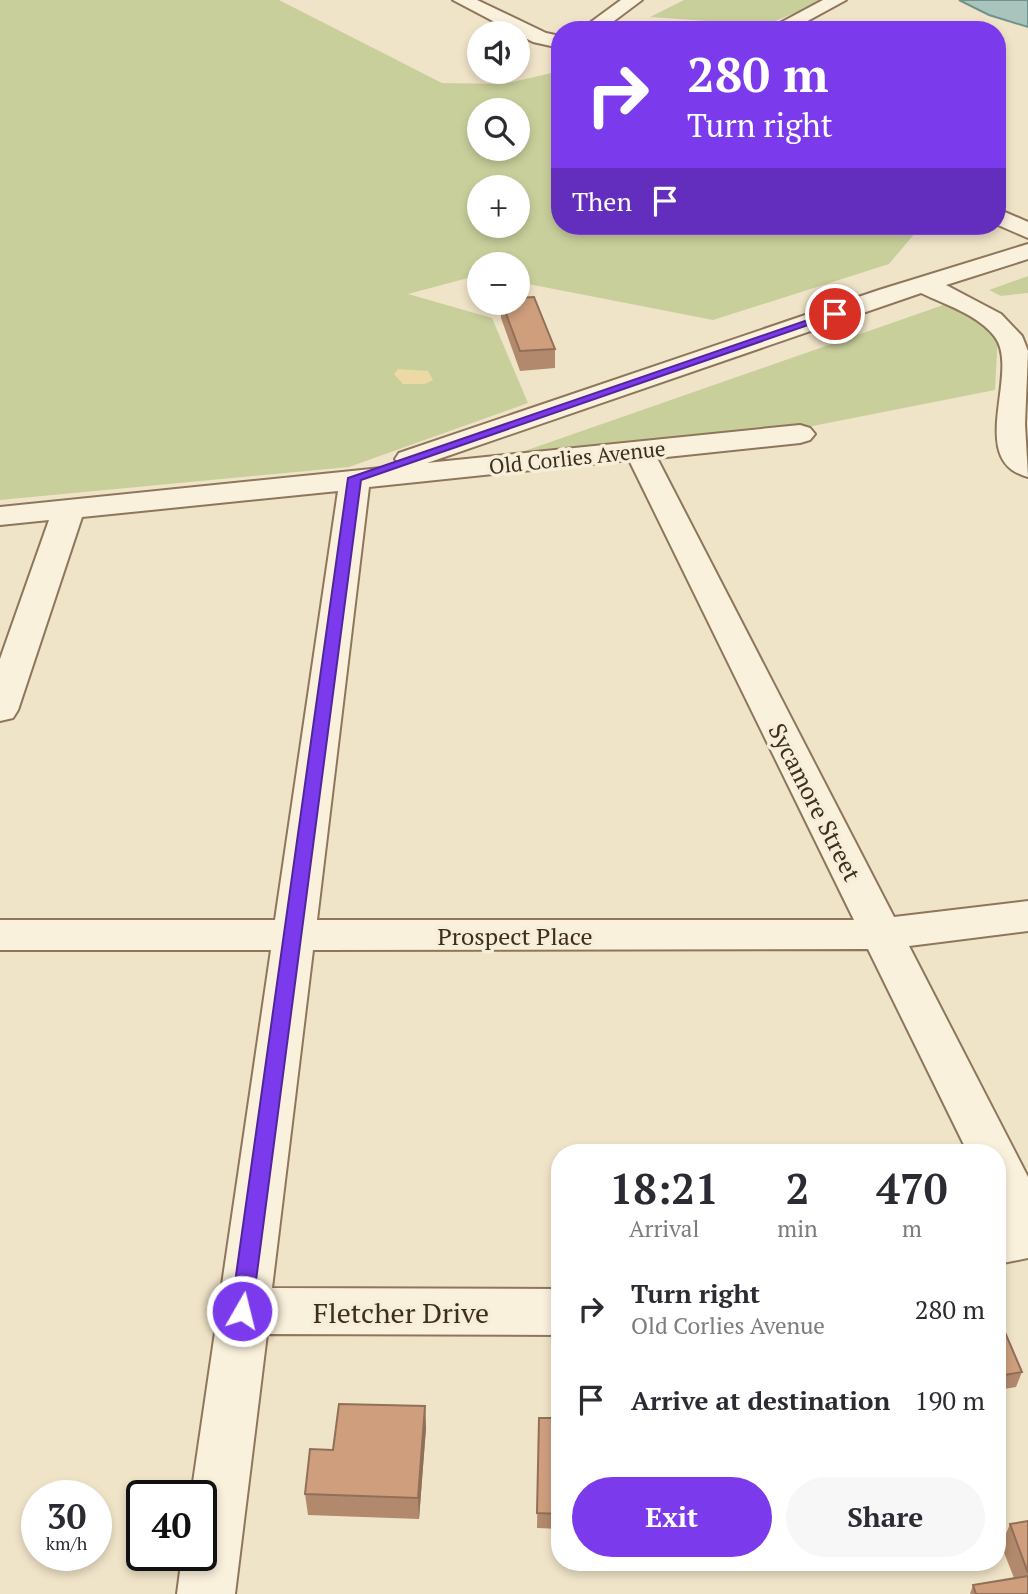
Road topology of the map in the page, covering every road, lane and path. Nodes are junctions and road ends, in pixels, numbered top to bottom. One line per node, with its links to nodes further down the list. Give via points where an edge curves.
1 (462, 0): 6 (street, via 511,26)
2 (633, 0): 4 (street)
3 (837, 0): 5 (street)
4 (602, 21)
5 (794, 21)
6 (551, 40)
7 (1006, 220): 8 (street)
8 (1028, 231)
9 (1028, 251): 10 (street, Old Corlies Avenue)
10 (923, 284): 13 (street, via 988,317 1009,335 1018,351 1014,451); 14 (street, Old Corlies Avenue)
11 (800, 434): 12 (street, Old Corlies Avenue)
12 (639, 452): 14 (street, Old Corlies Avenue); 19 (street, Sycamore Street)
13 (1028, 468)
14 (355, 478): 15 (street, Old Corlies Avenue); 21 (street)
15 (69, 509): 16 (street, Old Corlies Avenue); 17 (street)
16 (0, 516)
17 (0, 710)
18 (1028, 916): 19 (street, Prospect Place)
19 (881, 933): 21 (street, Prospect Place); 22 (street, Sycamore Street)
20 (0, 935): 21 (street, Prospect Place)
21 (293, 935): 27 (street)
22 (987, 1144)
23 (1006, 1181): 24 (street)
24 (1028, 1226)
25 (1028, 1237): 26 (street)
26 (1006, 1241)
27 (242, 1311): 28 (street, Fletcher Drive); 29 (street)
28 (551, 1312)
29 (205, 1594)

